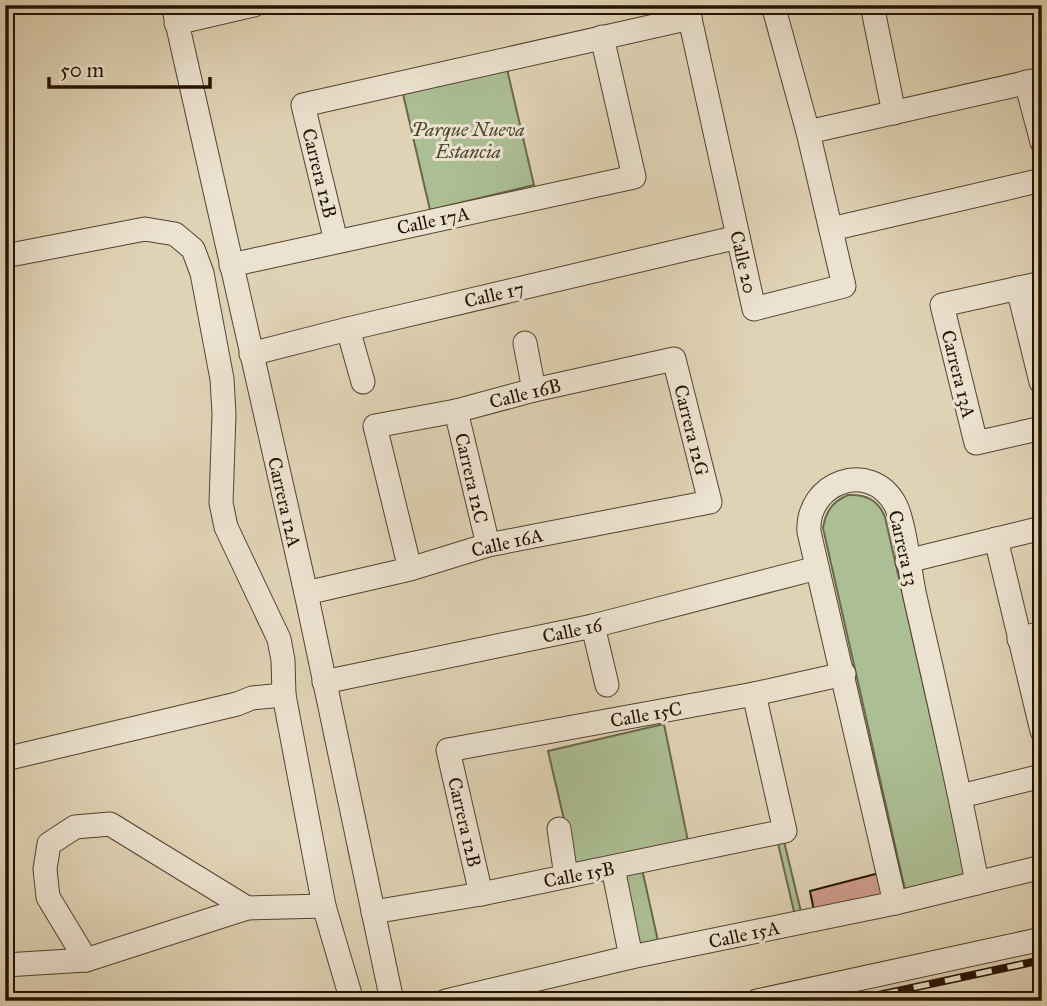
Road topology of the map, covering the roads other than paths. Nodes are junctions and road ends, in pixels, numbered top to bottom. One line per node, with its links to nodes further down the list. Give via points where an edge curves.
1 (254, 5): 5 (street)
2 (774, 5): 9 (street, Calle 20)
3 (872, 5): 8 (street)
4 (688, 11): 6 (street); 13 (street, Calle 20)
5 (175, 14): 16 (street, Carrera 12A)
6 (602, 37): 14 (street, Carrera 12B, via 303,105); 14 (street, Calle 17A, via 634,177)
7 (1034, 81): 8 (street); 10 (street)
8 (894, 113): 9 (street)
9 (808, 132): 12 (street, Calle 20)
10 (1042, 142)
11 (1042, 180): 12 (street)
12 (831, 229): 13 (street, Calle 20, via 844,286 754,309)
13 (738, 237): 19 (street, Calle 17)
14 (336, 241): 16 (street, Calle 17A)
15 (5, 256): 43 (street, via 145,229 175,234 192,249 222,379 221,503 226,527 279,639)
16 (231, 265): 21 (street, Carrera 12A)
17 (1042, 283): 18 (street)
18 (1018, 288): 24 (street); 27 (street, Carrera 13A, via 942,305 976,443)
19 (348, 328): 21 (street, Calle 17); 23 (street)
20 (525, 343): 25 (street)
21 (251, 354): 35 (street, Carrera 12A)
22 (674, 359): 25 (street, Calle 16B); 28 (street, Carrera 12G)
23 (363, 382)
24 (1041, 383)
25 (534, 390): 26 (street, Calle 16B)
26 (456, 411): 31 (street, Carrera 12C); 34 (street, Calle 16B, via 375,426)
27 (1042, 428)
28 (710, 502): 31 (street, Calle 16A)
29 (1042, 528): 30 (street)
30 (996, 539): 32 (street); 38 (street)
31 (488, 545): 34 (street, Calle 16A)
32 (907, 561): 33 (street, Carrera 13, via 895,503 882,489 854,480 827,490 813,509 809,532); 48 (street, Carrera 13)
33 (817, 568): 36 (street, Calle 16); 39 (street, Carrera 13)
34 (410, 569): 35 (street, Calle 16A)
35 (306, 593): 40 (street, Carrera 12A)
36 (593, 626): 40 (street, Calle 16); 41 (street)
37 (1042, 633): 38 (street)
38 (1019, 639): 44 (street)
39 (844, 674): 42 (street, Calle 15C); 55 (street, Carrera 13)
40 (324, 682): 58 (street, Carrera 12A)
41 (607, 685)
42 (754, 694): 45 (street, Calle 15C); 51 (street, Calle 15B, via 785,831)
43 (284, 695): 46 (street, via 252,698); 56 (street)
44 (1042, 732)
45 (448, 750): 54 (street, Carrera 12B)
46 (5, 759)
47 (1042, 776): 48 (street)
48 (961, 796): 53 (street, Carrera 13)
49 (559, 829): 52 (street)
50 (1042, 867): 53 (street, Calle 15A)
51 (613, 868): 52 (street, Calle 15B); 60 (street)
52 (566, 876): 54 (street, Calle 15B)
53 (977, 883): 55 (street, Calle 15A)
54 (481, 894): 58 (street, Calle 15B)
55 (895, 903): 60 (street, Calle 15A)
56 (324, 906): 57 (street); 63 (street)
57 (247, 908): 61 (street); 61 (street, via 110,824 75,828 49,844 45,869 48,897)
58 (373, 912): 64 (street, Carrera 12A)
59 (1042, 939): 66 (street)
60 (631, 957): 65 (street, Calle 15A)
61 (86, 960): 62 (street)
62 (5, 965)
63 (352, 1001)
64 (393, 1001)
65 (446, 1001)
66 (757, 1001)

